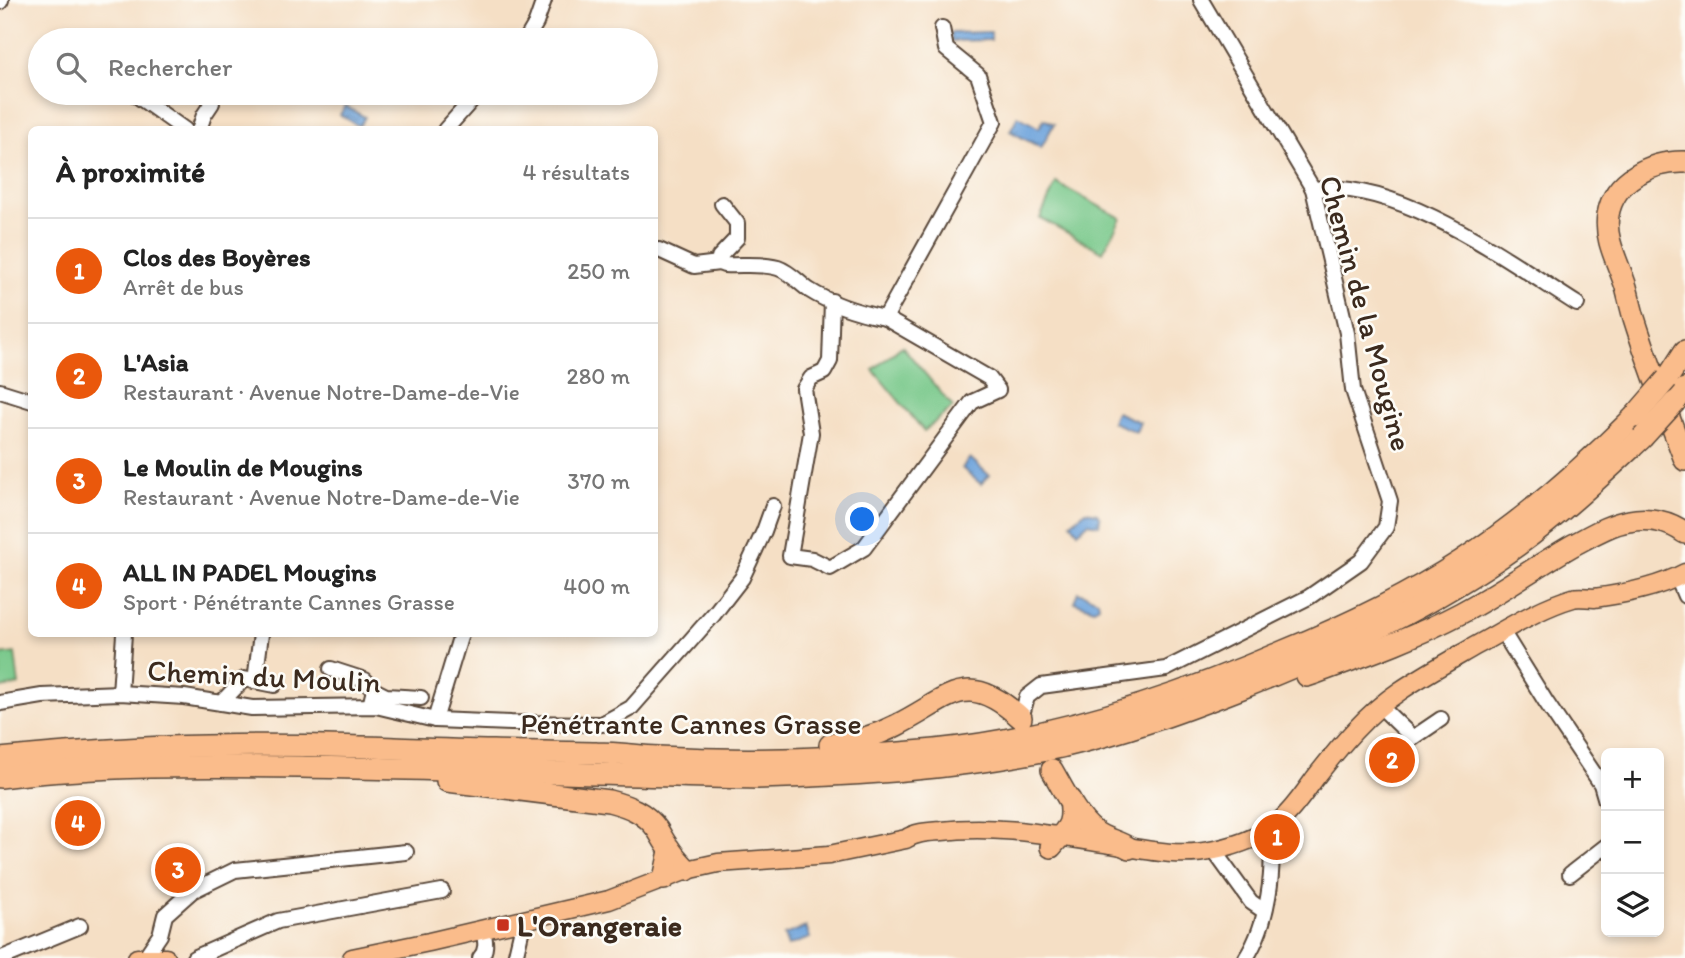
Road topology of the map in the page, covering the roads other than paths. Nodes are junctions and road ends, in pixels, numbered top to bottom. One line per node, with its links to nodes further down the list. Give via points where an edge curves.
1 (544, 0): 3 (street)
2 (1201, 0): 13 (street, Chemin de la Mougine)
3 (533, 28)
4 (942, 28): 19 (street, via 946,49 978,75 995,122)
5 (150, 105): 8 (street)
6 (211, 105): 9 (street)
7 (467, 105): 10 (street)
8 (179, 126)
9 (200, 126)
10 (449, 126)
11 (1685, 150): 20 (highway, via 1636,160 1613,178 1598,203 1596,235 1603,260 1617,294)
12 (1685, 162): 20 (highway, via 1660,163 1642,170 1612,202 1608,216 1611,244)
13 (1313, 189): 18 (street, via 1375,194 1437,218); 46 (street, Chemin de la Mougine, via 1348,333 1353,390 1390,501 1386,527 1361,561 1309,597 1166,669 1041,686 1027,697)
14 (722, 204): 16 (street, via 737,223 737,238)
15 (658, 250): 16 (street, via 695,266)
16 (719, 262): 17 (street, via 774,267)
17 (832, 301): 19 (street); 19 (street, via 830,361 804,389 811,433 790,556 830,568 864,548 972,402 998,390 989,379)
18 (1577, 304)
19 (885, 318)
20 (1634, 318): 26 (highway)
21 (1685, 351): 23 (highway)
22 (1685, 358): 23 (highway, Pénétrante Cannes Grasse)
23 (1676, 390): 45 (highway, Pénétrante Cannes Grasse, bridge, via 1642,438 1520,544 1381,627); 49 (highway, Pénétrante Cannes Grasse, bridge, via 1634,417 1571,478 1462,561 1315,638 1157,700 1043,732 939,749 742,759)
24 (0, 391): 25 (street)
25 (28, 400)
26 (1685, 460)
27 (773, 506): 48 (street, Chemin du Moulin, via 742,578 631,708 602,724)
28 (1685, 533): 45 (highway, via 1671,524 1646,520 1612,526 1423,631 1284,685)
29 (1681, 575): 30 (street); 31 (main road, via 1650,588 1591,598 1580,607)
30 (1685, 596)
31 (1505, 636): 44 (main road); 54 (street)
32 (124, 637): 39 (street)
33 (261, 637): 36 (street)
34 (460, 637): 48 (street)
35 (331, 669): 38 (street, via 365,680)
36 (255, 681): 37 (street); 42 (street, via 244,679)
37 (274, 685)
38 (374, 690): 40 (street); 43 (street)
39 (120, 694): 41 (street, Chemin du Moulin, via 42,696); 42 (street, Chemin du Moulin)
40 (421, 698)
41 (0, 703)
42 (221, 703): 43 (street, Chemin du Moulin, via 252,708)
43 (370, 706): 48 (street, Chemin du Moulin)
44 (1383, 709): 47 (street, via 1413,738); 56 (main road, via 1289,827)
45 (1174, 714): 51 (highway, Pénétrante Cannes Grasse, via 1062,746 897,772 745,778)
46 (1021, 718): 49 (highway, via 990,695 962,690 857,741)
47 (1441, 719)
48 (435, 720)
49 (600, 753): 50 (highway, Pénétrante Cannes Grasse, via 209,746)
50 (0, 759)
51 (330, 767): 53 (highway, Pénétrante Cannes Grasse, via 82,770); 59 (highway, via 609,801 647,818)
52 (1052, 770): 55 (highway)
53 (0, 777)
54 (1601, 784)
55 (1070, 800): 57 (highway, via 1072,816); 58 (highway, via 1090,828)
56 (1270, 835): 62 (main road); 67 (street)
57 (1056, 842): 58 (main road); 62 (main road, via 1134,859 1183,863); 63 (main road, via 986,835 906,839 830,855 718,863)
58 (1129, 848): 62 (main road)
59 (670, 850): 63 (highway); 65 (highway)
60 (1601, 850): 64 (street)
61 (405, 852): 71 (street, via 235,870 192,891 166,915 160,935)
62 (1217, 856): 67 (street, via 1251,902)
63 (687, 870): 65 (main road)
64 (1570, 874)
65 (664, 879): 68 (main road, via 609,900)
66 (442, 891): 75 (street, via 278,921)
67 (1264, 911): 79 (street, via 1259,934)
68 (524, 920): 70 (main road); 78 (street)
69 (80, 926): 72 (street)
70 (483, 929): 76 (main road); 77 (street, via 486,945)
71 (145, 957): 73 (main road); 74 (main road)
72 (2, 958)
73 (137, 958)
74 (166, 958)
75 (194, 958)
76 (352, 958)
77 (480, 958)
78 (515, 958)
79 (1246, 958)

